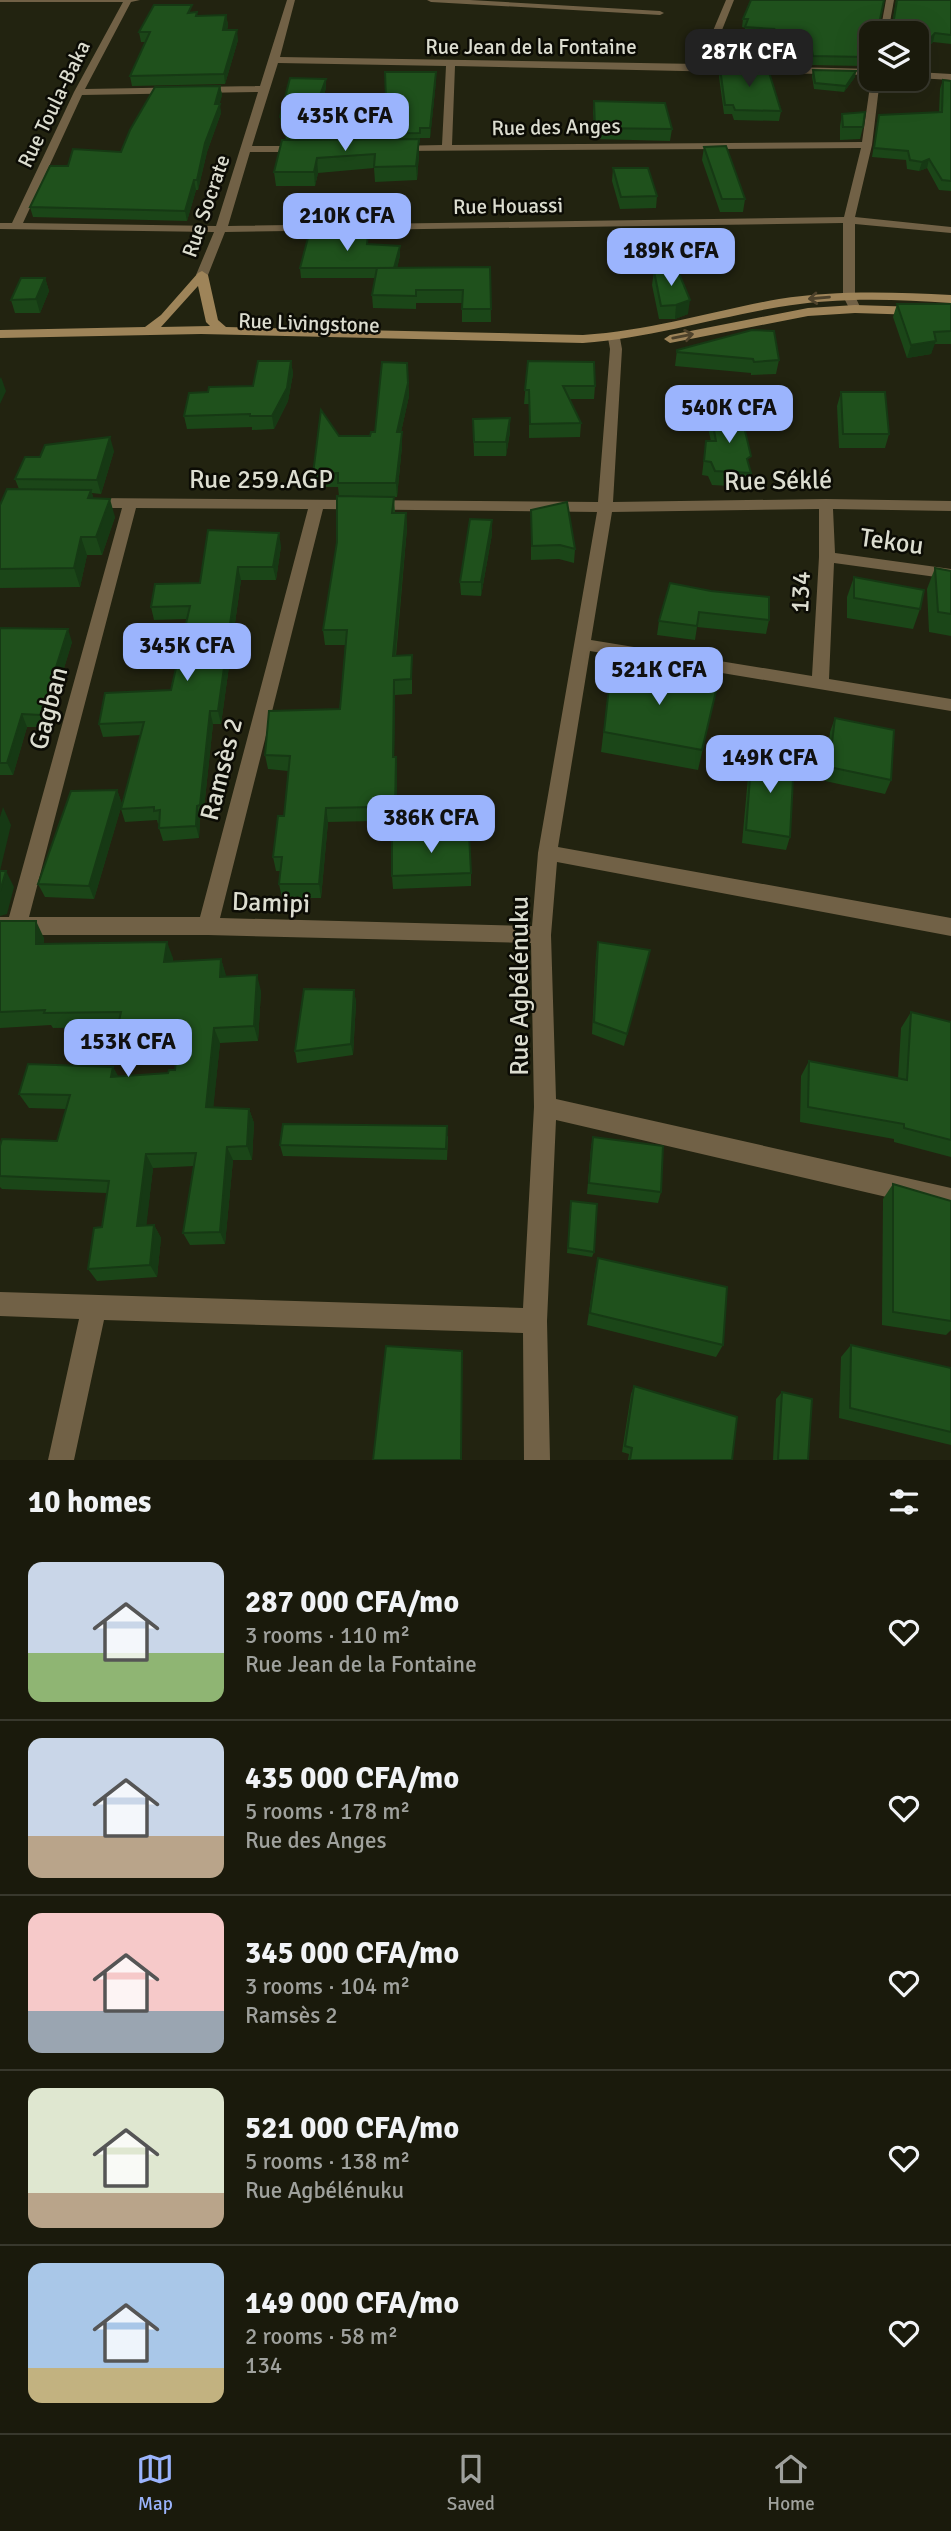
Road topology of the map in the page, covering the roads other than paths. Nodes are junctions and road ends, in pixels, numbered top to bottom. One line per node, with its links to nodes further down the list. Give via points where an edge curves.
1 (0, 0): 2 (street)
2 (128, 0): 3 (street); 18 (street, Rue Toula-Baka)
3 (136, 0)
4 (291, 0): 10 (street, Rue Socrate)
5 (431, 0): 8 (lane)
6 (730, 0): 12 (street)
7 (890, 0): 9 (street)
8 (660, 13)
9 (886, 21)
10 (275, 60): 11 (street, Rue Jean de la Fontaine); 16 (street, Rue Socrate)
11 (451, 65): 12 (street, Rue Jean de la Fontaine); 20 (street)
12 (703, 65): 13 (street, Rue Jean de la Fontaine)
13 (859, 71)
14 (929, 76): 15 (street)
15 (951, 77)
16 (264, 89): 18 (street); 23 (street, Rue Socrate)
17 (874, 91): 19 (street)
18 (79, 92): 26 (street, Rue Toula-Baka)
19 (867, 145): 20 (street, Rue des Anges); 24 (street)
20 (447, 147): 22 (street, Rue des Anges)
21 (313, 148): 23 (street)
22 (380, 148)
23 (246, 149): 27 (street, Rue Socrate)
24 (849, 219): 27 (street, Rue Houassi); 28 (street, Rue Houassi); 30 (street)
25 (0, 226): 26 (street, Rue Houassi)
26 (16, 226): 27 (street, Rue Houassi)
27 (221, 229): 29 (street, Rue Socrate)
28 (951, 230)
29 (202, 275): 34 (street); 35 (street, via 212,322)
30 (849, 296): 31 (street); 32 (street); 39 (street, one-way to 39, via 772,304)
31 (951, 299)
32 (855, 309): 33 (street); 39 (street, one-way to 32, via 808,312)
33 (951, 312)
34 (148, 331): 36 (street, Rue Livingstone); 37 (street, Rue Livingstone)
35 (224, 331): 37 (street, Rue Livingstone); 39 (street, Rue Livingstone)
36 (0, 334)
37 (200, 335): 38 (street, Rue Livingstone); 39 (street, Rue Livingstone)
38 (0, 342)
39 (615, 344): 45 (street, Rue Agbélénuku)
40 (78, 502): 42 (street, Rue 259.AGP)
41 (317, 503): 42 (street, Rue 259.AGP); 45 (street, Rue 259.AGP); 53 (street, Ramsès 2)
42 (130, 504): 52 (street, Gagban)
43 (826, 504): 44 (street, Rue Séklé); 45 (street, Rue Séklé); 46 (street, 134)
44 (951, 506)
45 (605, 507): 48 (street, Rue Agbélénuku)
46 (827, 556): 47 (street, Tekou); 49 (street, 134)
47 (951, 574)
48 (582, 644): 49 (street); 51 (street, Rue Agbélénuku)
49 (820, 683): 50 (street)
50 (951, 705)
51 (548, 853): 54 (street); 55 (street, Rue Agbélénuku)
52 (8, 926): 53 (street, Damipi)
53 (208, 926): 55 (street, Damipi)
54 (951, 927)
55 (541, 935): 56 (street, Rue Agbélénuku)
56 (545, 1107): 57 (street); 60 (street, Rue Agbélénuku)
57 (951, 1200)
58 (0, 1304): 59 (street)
59 (94, 1307): 60 (street); 61 (street)
60 (535, 1321): 62 (street, Rue Agbélénuku)
61 (61, 1460)
62 (537, 1460)

